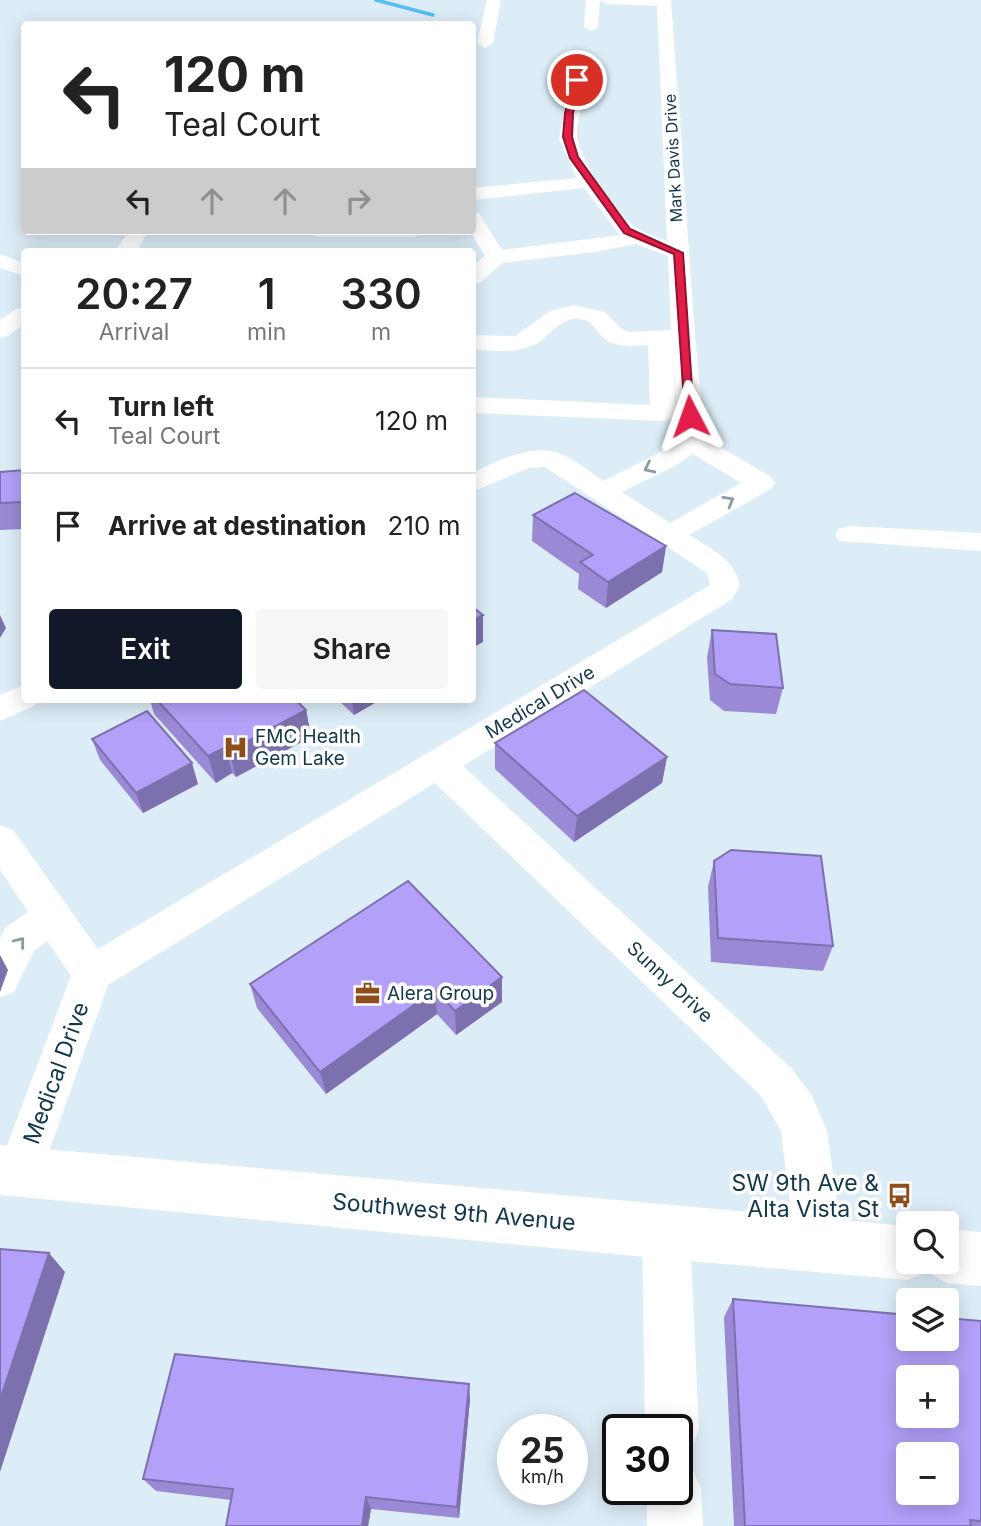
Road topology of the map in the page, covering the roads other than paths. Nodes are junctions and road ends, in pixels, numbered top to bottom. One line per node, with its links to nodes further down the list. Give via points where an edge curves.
1 (494, 0): 6 (street)
2 (593, 0): 5 (street)
3 (607, 0): 4 (street)
4 (664, 1): 15 (street, Mark Davis Drive)
5 (591, 27)
6 (485, 43)
7 (570, 67): 8 (street, via 577,80 568,137 574,158)
8 (590, 182): 9 (street); 13 (street, via 627,231)
9 (476, 194)
10 (476, 226): 16 (street)
11 (342, 235): 14 (street)
12 (404, 235): 14 (street)
13 (639, 237): 15 (street); 16 (street)
14 (386, 243)
15 (679, 253): 22 (street, Mark Davis Drive)
16 (496, 257): 19 (street)
17 (0, 260): 18 (street)
18 (21, 269)
19 (476, 274)
20 (21, 316): 21 (street)
21 (0, 331)
22 (671, 337): 23 (street, via 626,339 613,334 600,317 571,313 557,316 524,341); 24 (street, via 663,414); 25 (street, Mark Davis Drive)
23 (476, 342)
24 (476, 405)
25 (692, 442): 27 (street, one-way to 27); 28 (street, one-way to 25, via 761,483)
26 (476, 482): 27 (street, Medical Drive, via 520,462 542,458)
27 (603, 491): 28 (street, Medical Drive)
28 (669, 535): 33 (street, Medical Drive, via 723,573 725,586 720,593)
29 (849, 535): 30 (street)
30 (981, 542)
31 (21, 698): 32 (street)
32 (0, 709)
33 (438, 764): 36 (street, Medical Drive); 40 (street, Sunny Drive, via 776,1083 804,1131)
34 (0, 840): 35 (street)
35 (52, 916): 36 (street); 37 (street, one-way to 35, via 20,939)
36 (92, 974): 38 (street, Medical Drive)
37 (0, 979)
38 (10, 1171): 39 (main road, Southwest 9th Avenue)
39 (666, 1233): 40 (main road, Southwest 9th Avenue); 44 (street)
40 (819, 1245): 41 (main road, Southwest 9th Avenue)
41 (896, 1252)
42 (959, 1257): 43 (main road)
43 (981, 1259)
44 (672, 1414)
45 (674, 1505): 46 (street)
46 (675, 1526)

